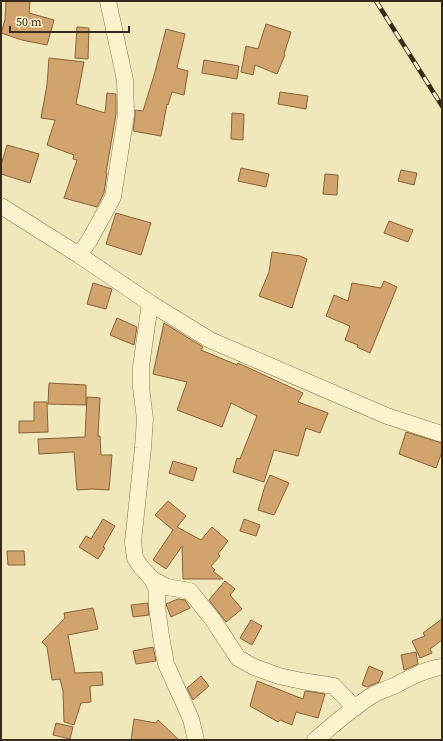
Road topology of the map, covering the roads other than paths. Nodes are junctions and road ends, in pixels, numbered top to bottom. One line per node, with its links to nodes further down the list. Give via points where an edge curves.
1 (108, 1): 3 (street, via 125,80 126,115 113,197)
2 (1, 206): 3 (street)
3 (79, 255): 4 (street)
4 (150, 303): 5 (street, via 210,340 387,416); 6 (street, via 141,367 145,419 133,542 135,558)
5 (442, 434)
6 (152, 579): 8 (street, via 167,587 190,591 238,658 279,676 334,686); 9 (street, via 157,590 160,636 166,664 191,719)
7 (442, 667): 8 (street, via 410,678 372,696)
8 (355, 708): 10 (street)
9 (196, 740)
10 (315, 740)

